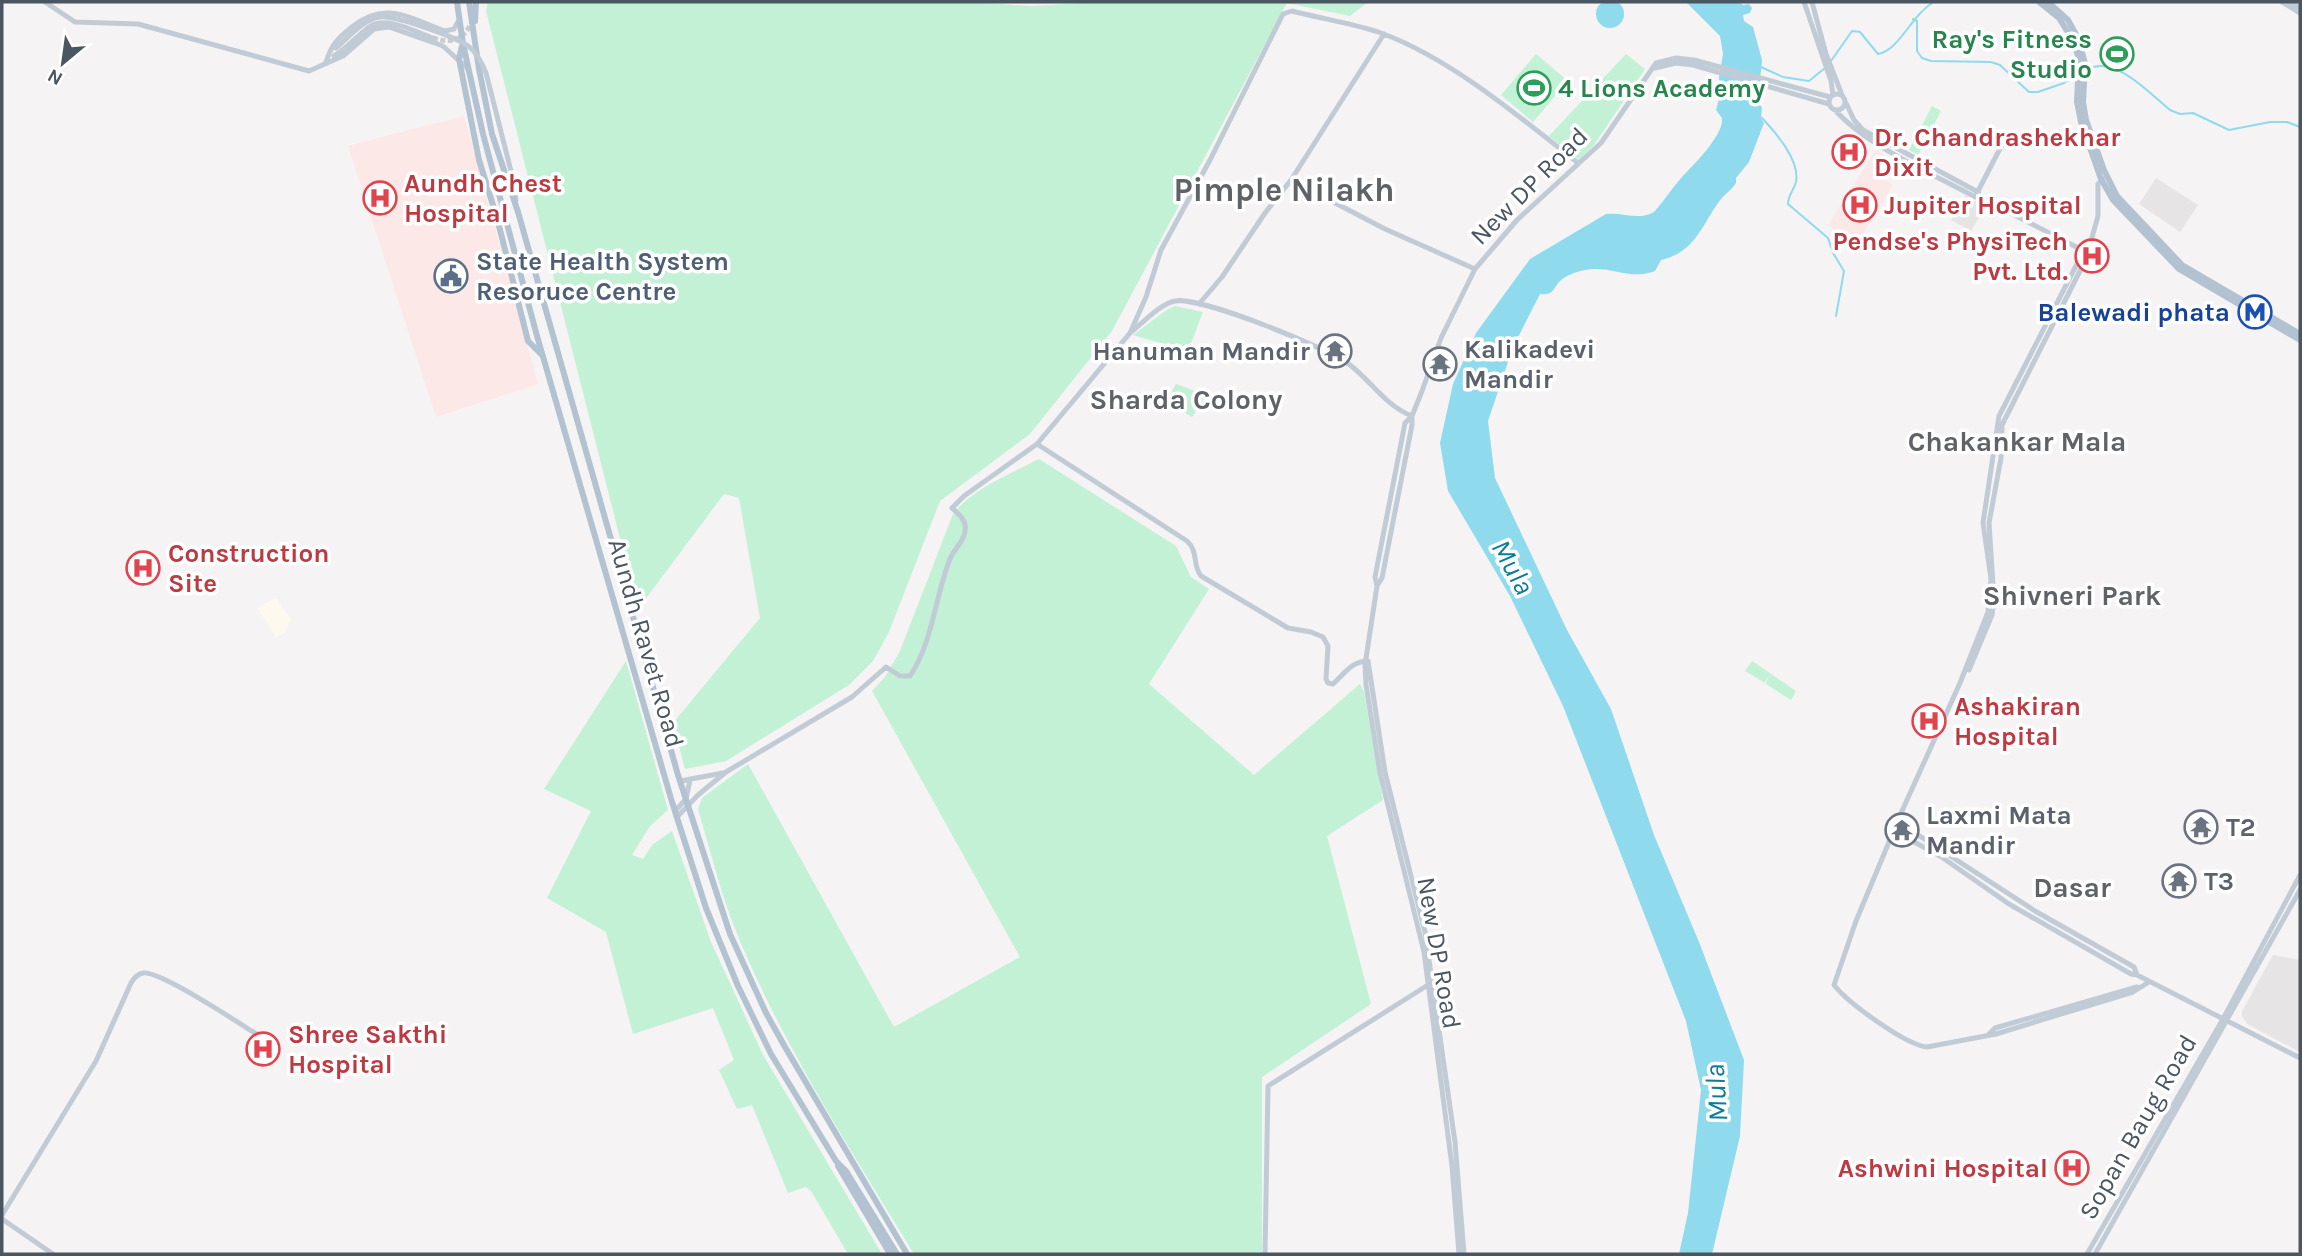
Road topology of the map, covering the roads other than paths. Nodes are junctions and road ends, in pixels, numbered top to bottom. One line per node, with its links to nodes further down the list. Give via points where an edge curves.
1 (45, 2): 20 (street, via 75,22 138,24 309,71)
2 (457, 2): 13 (main road, Aundh Ravet Road)
3 (469, 2): 14 (main road, Aundh Ravet Road)
4 (476, 2): 14 (main road)
5 (1804, 2): 15 (street)
6 (1812, 2): 15 (street)
7 (2039, 2): 21 (main road, via 2067,28)
8 (2048, 2): 21 (main road, via 2063,14 2080,40)
9 (2282, 2): 12 (street)
10 (2290, 2): 11 (street)
11 (2300, 8)
12 (2300, 13)
13 (460, 17): 18 (main road, Aundh Ravet Road); 20 (street, via 454,29 445,30 391,12 367,15 332,44)
14 (474, 26): 34 (main road, Aundh Ravet Road, via 492,134)
15 (1819, 33): 23 (street)
16 (1384, 34): 29 (street, via 1454,71); 31 (street); 38 (street, via 1292,11 1283,13 1161,250)
17 (433, 38): 20 (street, via 380,23)
18 (463, 44): 19 (main road); 22 (main road, Aundh Ravet Road)
19 (459, 59): 20 (street, via 443,46 381,27 343,56); 22 (street); 41 (main road, via 479,160 528,341)
20 (326, 62): 34 (street, bridge, via 336,48 379,17 403,21 469,46 486,73)
21 (2082, 64): 30 (main road, via 2079,114)
22 (471, 71): 41 (main road, Aundh Ravet Road, via 483,135)
23 (1831, 72): 24 (street); 25 (street)
24 (1842, 94): 25 (street, New DP Road); 26 (street)
25 (1831, 98): 27 (street); 29 (street, New DP Road, via 1670,58 1659,61 1601,143)
26 (1846, 103): 27 (street); 33 (street, via 1863,130)
27 (1835, 110): 33 (street, via 1860,134)
28 (2006, 137): 33 (street)
29 (1578, 163): 36 (street, New DP Road, via 1517,220)
30 (2104, 178): 32 (main road); 35 (street, via 2098,189 2098,216)
31 (1291, 180): 36 (street); 37 (street)
32 (2110, 190): 39 (main road, via 2182,265); 40 (main road, via 2179,270)
33 (1978, 195): 35 (street)
34 (518, 212): 47 (main road, Aundh Ravet Road)
35 (2085, 252): 50 (street, via 1997,424 1983,523 1991,579 1988,612)
36 (1475, 269): 42 (street, New DP Road, via 1433,356)
37 (1199, 304): 38 (street, via 1169,303); 42 (street, via 1340,357)
38 (1130, 333): 43 (street)
39 (2300, 334)
40 (2300, 340)
41 (543, 356): 49 (main road, Aundh Ravet Road)
42 (1412, 416): 44 (street, New DP Road, via 1377,586)
43 (1037, 444): 44 (street, via 1187,541 1196,552 1201,576 1288,628 1323,637 1328,646 1328,683); 45 (street, via 952,508 964,521 965,530 910,676 886,667 852,697)
44 (1367, 661): 58 (street, New DP Road, via 1385,772 1425,932)
45 (726, 772): 46 (street); 48 (street)
46 (690, 779): 47 (street); 48 (street)
47 (680, 781): 48 (main road, Aundh Ravet Road)
48 (687, 803): 49 (street); 67 (main road, Aundh Ravet Road, via 730,934 766,1013)
49 (677, 813): 62 (main road, Aundh Ravet Road, via 717,940 743,998)
50 (1898, 822): 51 (street); 52 (street)
51 (1894, 833): 53 (street); 57 (street, via 1845,948 1835,985 1880,1023 1920,1046 1988,1035 2133,992)
52 (1916, 834): 53 (street); 54 (street)
53 (1912, 841): 54 (street)
54 (1972, 873): 57 (street, via 2134,967 2137,975)
55 (2300, 876): 59 (street)
56 (2300, 890): 59 (street)
57 (2150, 982): 59 (street)
58 (1430, 984): 68 (street, via 1267,1090); 69 (street, New DP Road, via 1457,1162)
59 (2225, 1020): 61 (street); 70 (street, Sopan Baug Road); 71 (street, Sopan Baug Road)
60 (258, 1035): 63 (street, via 180,988 148,973 138,975 96,1061)
61 (2300, 1058)
62 (836, 1161): 65 (main road); 66 (main road, Aundh Ravet Road)
63 (2, 1217): 64 (street)
64 (53, 1254)
65 (890, 1254)
66 (897, 1254)
67 (907, 1254)
68 (1265, 1254)
69 (1461, 1254)
70 (2087, 1254)
71 (2095, 1254)

